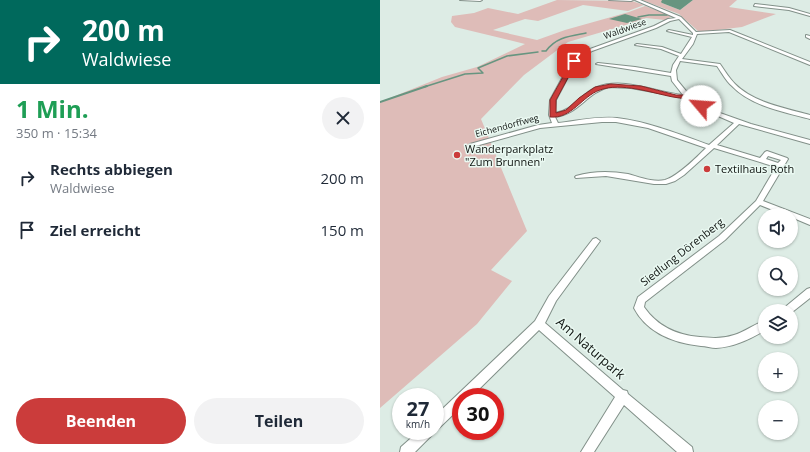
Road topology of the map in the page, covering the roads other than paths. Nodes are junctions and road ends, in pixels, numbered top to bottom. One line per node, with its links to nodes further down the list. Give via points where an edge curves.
1 (462, 0): 2 (street)
2 (480, 0)
3 (611, 0): 4 (street)
4 (631, 0)
5 (637, 0): 8 (street)
6 (756, 4): 7 (street)
7 (810, 15)
8 (678, 17): 10 (street); 17 (street, Waldwiese, via 591,50 574,61 553,100)
9 (669, 32): 10 (street)
10 (694, 35): 12 (street); 14 (street, via 729,31)
11 (637, 45): 12 (street, via 662,48)
12 (681, 58): 15 (street); 18 (street, via 718,65 727,79 746,95 764,104)
13 (598, 64): 15 (street)
14 (810, 64)
15 (672, 75): 16 (street)
16 (688, 97): 17 (street, via 641,88 603,86 569,111); 19 (street, via 711,111)
17 (552, 115): 20 (street)
18 (810, 117)
19 (738, 122): 21 (street); 23 (street)
20 (555, 123): 22 (street, Eichendorffweg); 23 (street, Eichendorffweg, via 602,120 633,123)
21 (810, 142)
22 (472, 145)
23 (711, 146): 24 (street, via 679,175 666,182 604,174); 25 (street, Siedlung Dörenberg, via 780,166)
24 (578, 177)
25 (759, 202): 26 (street); 31 (street, Siedlung Dörenberg, via 722,238 642,300 639,308 646,320 662,332 687,340 716,343)
26 (810, 222)
27 (596, 241): 30 (street, via 552,299)
28 (810, 292): 29 (street)
29 (797, 304)
30 (540, 324): 32 (street); 33 (street, Am Naturpark)
31 (758, 329)
32 (472, 388)
33 (623, 395): 38 (street, Am Naturpark); 39 (street, Am Naturpark)
34 (452, 408): 35 (street)
35 (444, 415)
36 (419, 440): 37 (street)
37 (406, 452)
38 (587, 452)
39 (686, 452)

